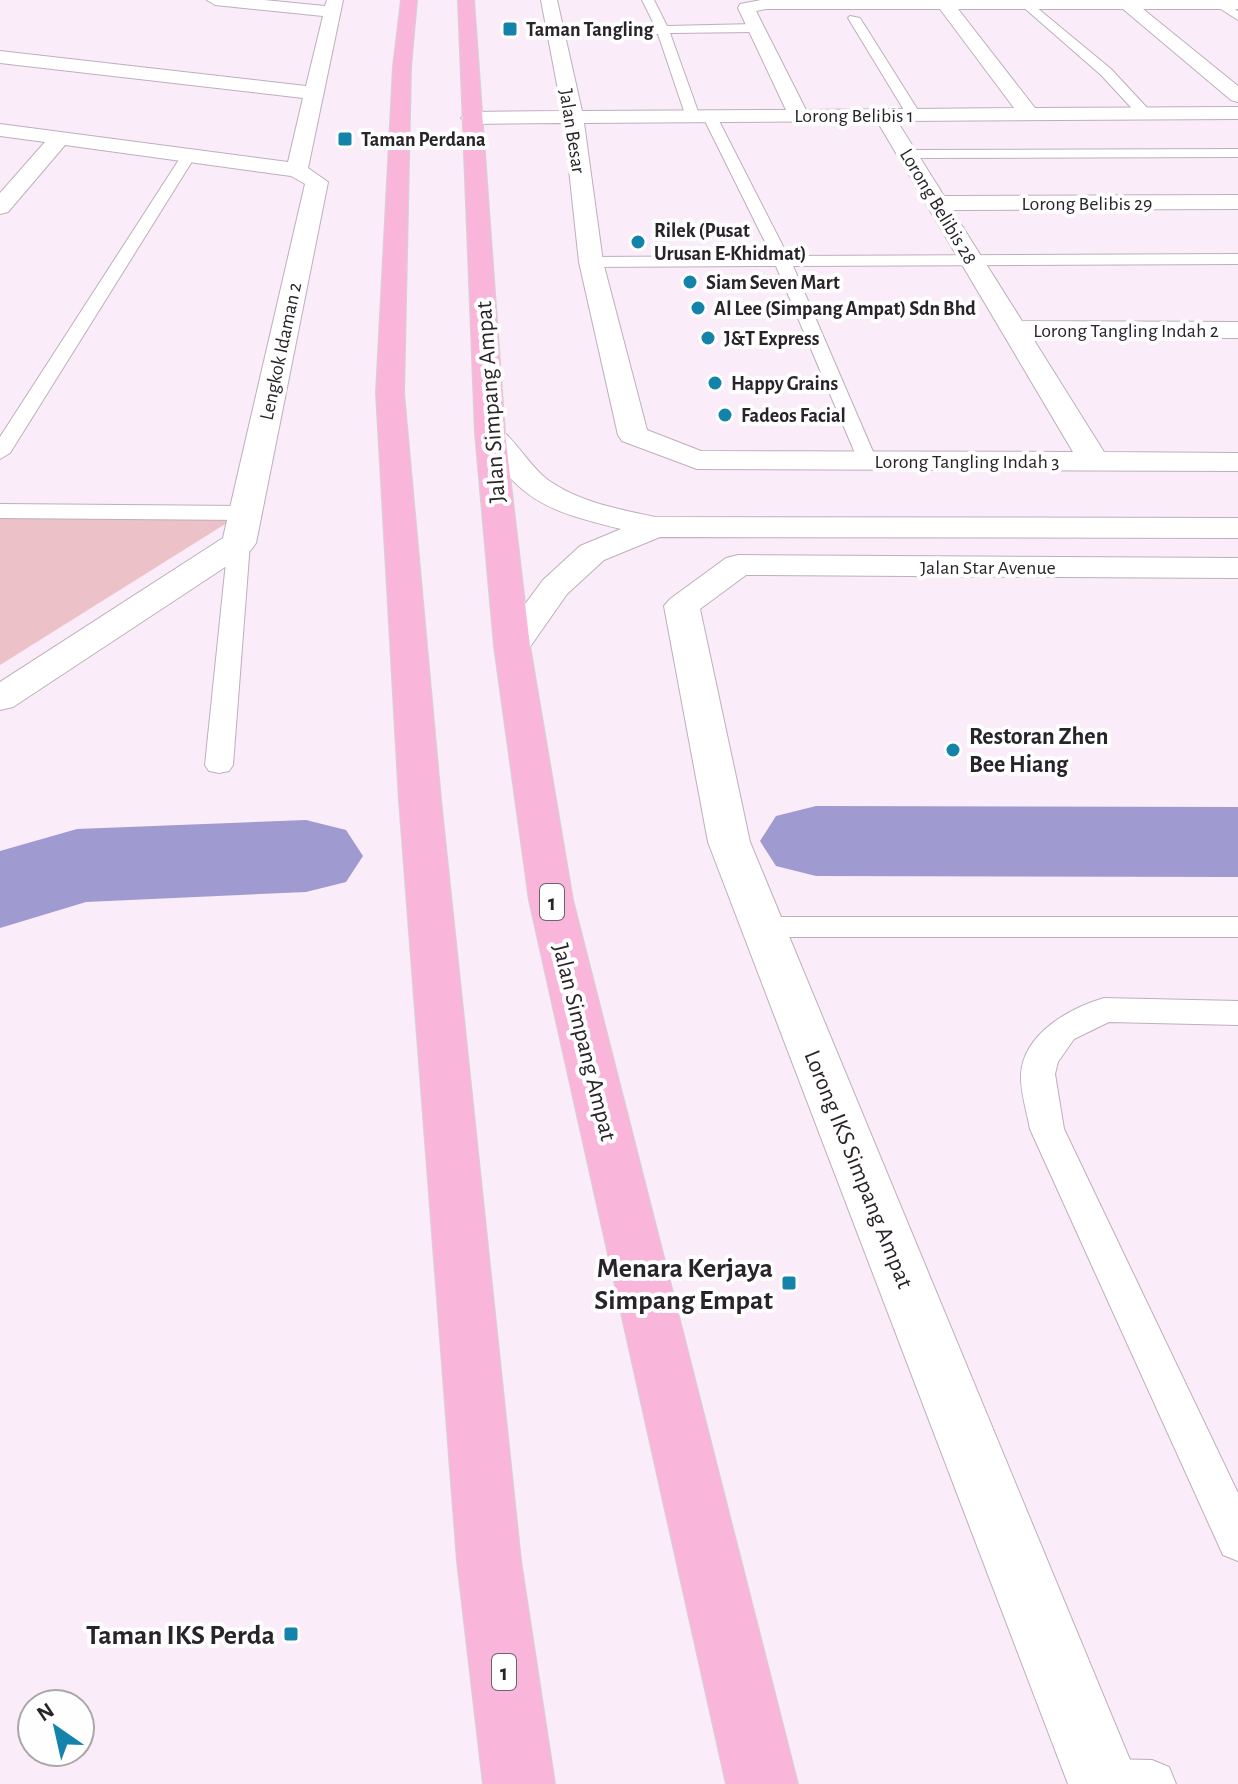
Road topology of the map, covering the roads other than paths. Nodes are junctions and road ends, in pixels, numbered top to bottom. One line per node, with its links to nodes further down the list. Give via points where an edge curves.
1 (215, 0): 9 (street)
2 (549, 0): 14 (street, Jalan Besar)
3 (648, 0): 13 (lane)
4 (420, 4): 26 (highway, Jalan Simpang Ampat / 1); 61 (highway, Jalan Simpang Ampat / 1, via 390,393 420,800 487,1545)
5 (945, 4): 6 (street); 12 (street, via 766,4 746,8); 19 (street)
6 (1026, 4): 7 (street); 20 (lane, via 1106,72)
7 (1127, 4): 8 (street); 17 (street)
8 (1229, 4): 10 (lane)
9 (333, 6): 16 (street)
10 (1238, 16)
11 (854, 18): 22 (lane)
12 (755, 28): 13 (lane); 23 (street)
13 (663, 30): 14 (lane); 25 (lane)
14 (557, 32): 24 (street, Jalan Besar)
15 (0, 57): 16 (street)
16 (314, 93): 32 (street)
17 (1238, 96)
18 (1238, 113): 20 (street, Lorong Belibis 1)
19 (1029, 114): 20 (street, Lorong Belibis 1); 22 (street, Lorong Belibis 1)
20 (1145, 114)
21 (883, 115): 22 (street, Lorong Belibis 1); 23 (street, Lorong Belibis 1); 30 (street, Lorong Belibis 28)
22 (914, 115)
23 (799, 116): 25 (street, Lorong Belibis 1)
24 (573, 117): 25 (street, Lorong Belibis 1); 26 (street, Lorong Belibis 1); 39 (street, Jalan Besar)
25 (702, 117): 37 (lane)
26 (471, 118): 42 (highway, Jalan Simpang Ampat / 1)
27 (0, 130): 28 (street)
28 (60, 138): 31 (street); 35 (street)
29 (1238, 153): 30 (lane)
30 (906, 154): 34 (street, Lorong Belibis 28)
31 (189, 155): 32 (street); 43 (lane)
32 (297, 170): 50 (street, Lengkok Idaman 2, via 317,182)
33 (1238, 202): 34 (street, Lorong Belibis 29)
34 (936, 203): 38 (street, Lorong Belibis 28)
35 (0, 207)
36 (1238, 259): 38 (lane)
37 (782, 260): 38 (lane); 39 (lane); 45 (lane)
38 (971, 260): 40 (street, Lorong Belibis 28)
39 (591, 262): 44 (street, Jalan Besar, via 633,435)
40 (1014, 329): 41 (street, Lorong Tangling Indah 2); 46 (street, Lorong Belibis 28)
41 (1238, 330)
42 (490, 433): 49 (street, via 522,475 560,502); 54 (highway, Jalan Simpang Ampat / 1)
43 (0, 453)
44 (697, 460): 45 (street, Lorong Tangling Indah 3)
45 (867, 461): 46 (street, Lorong Tangling Indah 3)
46 (1094, 461): 47 (street, Lorong Tangling Indah 3)
47 (1238, 462)
48 (0, 511): 50 (lane)
49 (655, 527): 51 (street); 54 (street, via 592,553 555,587)
50 (242, 528): 55 (street); 56 (lane, Lengkok Idaman 2)
51 (1238, 528)
52 (738, 565): 53 (street, Jalan Star Avenue); 57 (street, Lorong IKS Simpang Ampat, via 682,606 729,842)
53 (1238, 568)
54 (512, 646): 62 (highway, Jalan Simpang Ampat / 1, via 551,900)
55 (0, 699)
56 (219, 765)
57 (763, 927): 58 (lane); 63 (street, Lorong IKS Simpang Ampat)
58 (1238, 927)
59 (1238, 1013): 60 (lane, via 1104,1010 1062,1031 1038,1074 1047,1129)
60 (1238, 1540)
61 (519, 1784)
62 (762, 1784)
63 (1104, 1784): 64 (lane)
64 (1152, 1784)

